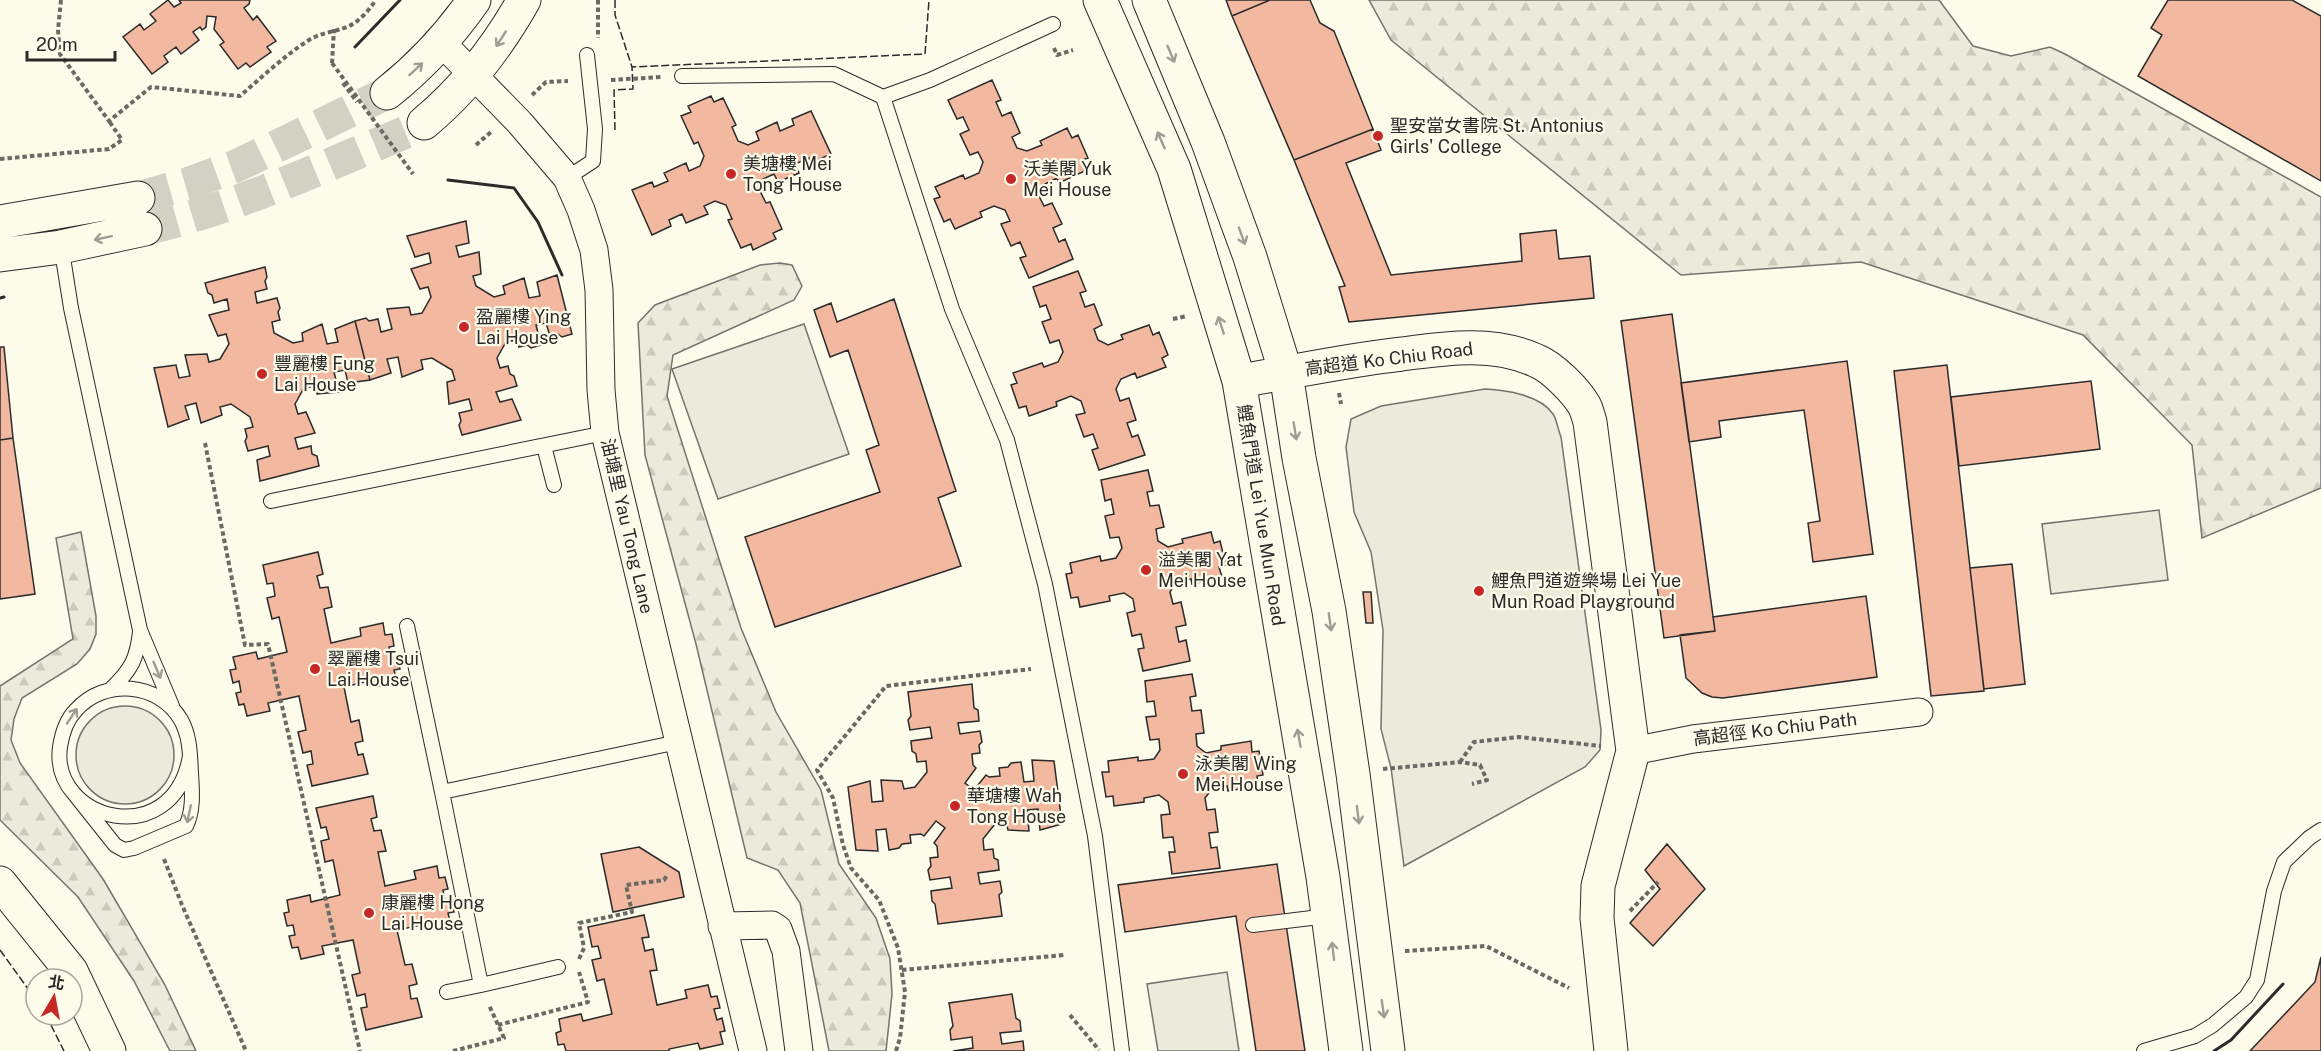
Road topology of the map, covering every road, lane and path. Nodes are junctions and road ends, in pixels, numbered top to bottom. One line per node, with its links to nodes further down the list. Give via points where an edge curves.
1 (61, 0): 15 (path, via 60,54)
2 (376, 0): 8 (path, via 350,26)
3 (474, 0): 9 (main road)
4 (524, 0): 11 (main road, one-way to 11)
5 (1100, 0): 26 (main road, 鯉魚門道 Lei Yue Mun Road, one-way to 5, via 1174,169)
6 (1149, 0): 25 (main road, one-way to 25, via 1208,142 1250,257)
7 (1053, 24): 14 (lane)
8 (334, 30): 15 (path, via 298,48 240,96 151,87); 18 (path, bridge, via 332,63)
9 (442, 43): 11 (street, 油塘里 Yau Tong Lane); 13 (main road, one-way to 9)
10 (587, 55): 19 (lane, via 595,129 593,161)
11 (474, 75): 16 (main road); 19 (street, 油塘里 Yau Tong Lane)
12 (682, 76): 14 (lane, via 834,74)
13 (387, 93)
14 (883, 97): 72 (lane, via 952,309 1007,440 1045,584 1095,836)
15 (109, 121): 17 (path, via 122,140 109,149)
16 (423, 123)
17 (0, 159)
18 (413, 174)
19 (567, 178): 27 (street, 油塘里 Yau Tong Lane, via 594,250)
20 (138, 198): 23 (main road)
21 (0, 222): 23 (main road)
22 (145, 229): 23 (main road, one-way to 23)
23 (59, 230): 24 (main road); 33 (lane, via 71,308)
24 (0, 255)
25 (1286, 373): 26 (main road, 高超道 Ko Chiu Road); 39 (main road, 高超道 Ko Chiu Road, via 1354,359 1482,347 1538,361 1572,390 1584,404 1590,422); 74 (main road, one-way to 74, via 1329,611)
26 (1239, 381): 52 (main road, 鯉魚門道 Lei Yue Mun Road, one-way to 26)
27 (605, 433): 29 (lane); 38 (street, 油塘里 Yau Tong Lane)
28 (205, 443): 66 (path, via 245,645 268,644)
29 (544, 446): 30 (lane); 31 (lane)
30 (554, 485)
31 (271, 501)
32 (407, 626): 44 (lane)
33 (140, 630): 35 (lane, via 132,667); 36 (lane, one-way to 36)
34 (1031, 669): 58 (path, via 886,686 817,770 833,798 851,867 879,900 898,948)
35 (111, 689): 36 (lane, via 133,688 154,694); 45 (lane, one-way to 35, via 63,772 60,751 64,729 75,711 91,697)
36 (174, 710): 40 (lane, via 186,731)
37 (1919, 712): 39 (street, 高超徑 Ko Chiu Path)
38 (678, 742): 44 (lane); 54 (street, 油塘里 Yau Tong Lane)
39 (1620, 749): 41 (path, via 1519,737 1473,742); 75 (main road, 高超道 Ko Chiu Road, via 1598,886 1597,918)
40 (190, 756): 45 (lane, via 177,791 147,813 110,816); 45 (lane, one-way to 45, via 192,800 186,826 134,848 124,850 115,845)
41 (1460, 762): 42 (path); 43 (path, via 1480,765 1487,780)
42 (1391, 768)
43 (1472, 784)
44 (442, 792): 59 (lane)
45 (76, 796)
46 (2321, 830): 76 (lane, via 2284,862 2274,891 2257,980 2246,997 2195,1036)
47 (164, 858): 65 (path)
48 (668, 874): 63 (path, via 664,880 626,885 632,912 579,923 584,948 577,964 588,1002)
49 (1658, 882): 51 (path, via 1630,911)
50 (0, 883): 64 (main road, via 71,971)
51 (1626, 906)
52 (1328, 916): 53 (lane); 73 (main road, 鯉魚門道 Lei Yue Mun Road, one-way to 52)
53 (1253, 925)
54 (722, 926): 68 (street, 油塘里 Yau Tong Lane); 69 (street, via 772,925 778,929 784,941)
55 (1404, 951): 60 (path, via 1486,946)
56 (1064, 955): 58 (path)
57 (558, 967): 59 (lane)
58 (902, 970): 70 (path, via 905,992)
59 (481, 985): 61 (lane); 63 (path)
60 (1569, 988)
61 (447, 992)
62 (1070, 1016): 71 (path)
63 (498, 1025): 67 (path, via 504,1038)
64 (109, 1051)
65 (246, 1051)
66 (360, 1051)
67 (453, 1051)
68 (753, 1051)
69 (799, 1051)
70 (896, 1051)
71 (1100, 1051)
72 (1122, 1051)
73 (1346, 1051)
74 (1389, 1051)
75 (1611, 1051)
76 (2144, 1051)

